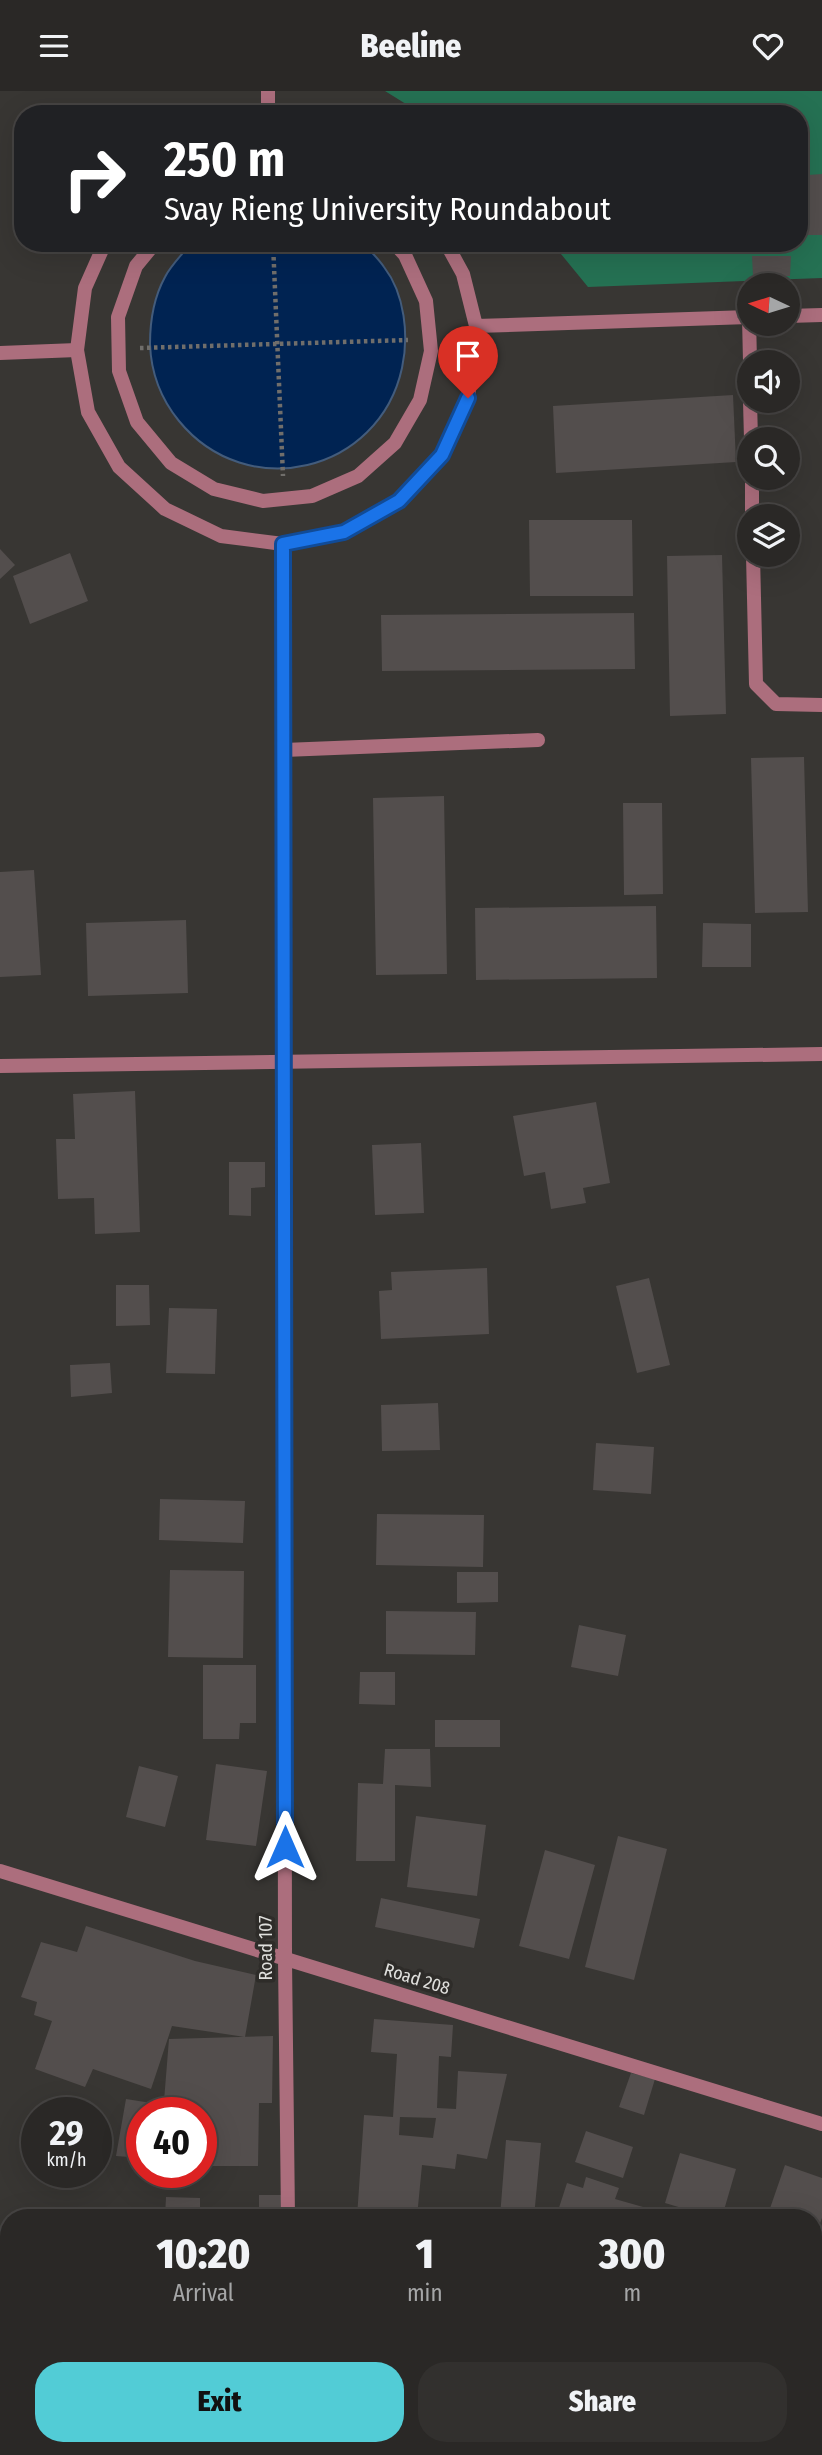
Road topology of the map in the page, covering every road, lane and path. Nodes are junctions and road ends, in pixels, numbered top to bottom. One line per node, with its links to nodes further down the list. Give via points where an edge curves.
1 (101, 252): 14 (street, via 85,288)
2 (148, 252): 4 (street, via 136,267 118,317 119,371 137,422 172,463 214,489 263,501 312,496 358,476 395,443 420,400 431,351 426,301)
3 (273, 252): 12 (path)
4 (402, 252)
5 (451, 252): 9 (street, via 463,274)
6 (822, 315): 7 (street)
7 (800, 316)
8 (737, 317): 9 (street)
9 (476, 326): 20 (street, via 468,398 442,455 399,501 344,532)
10 (139, 338): 13 (path)
11 (416, 339): 12 (path)
12 (278, 344): 13 (path); 19 (path)
13 (139, 348): 16 (path)
14 (77, 350): 15 (street); 20 (street, via 89,412 119,467 165,509 221,536)
15 (0, 353)
16 (139, 357)
17 (292, 480): 19 (path)
18 (275, 481): 19 (path)
19 (283, 481)
20 (283, 544): 24 (street, Road 107)
21 (753, 567): 22 (street, via 755,684 776,704)
22 (822, 705)
23 (538, 740): 24 (street)
24 (284, 750): 26 (street, Road 107)
25 (822, 1054): 26 (street)
26 (284, 1063): 27 (street); 29 (street, Road 107)
27 (0, 1066)
28 (0, 1871): 29 (street, Road 208)
29 (285, 1959): 30 (street, Road 208); 31 (street, Road 107)
30 (822, 2124)
31 (288, 2209)

